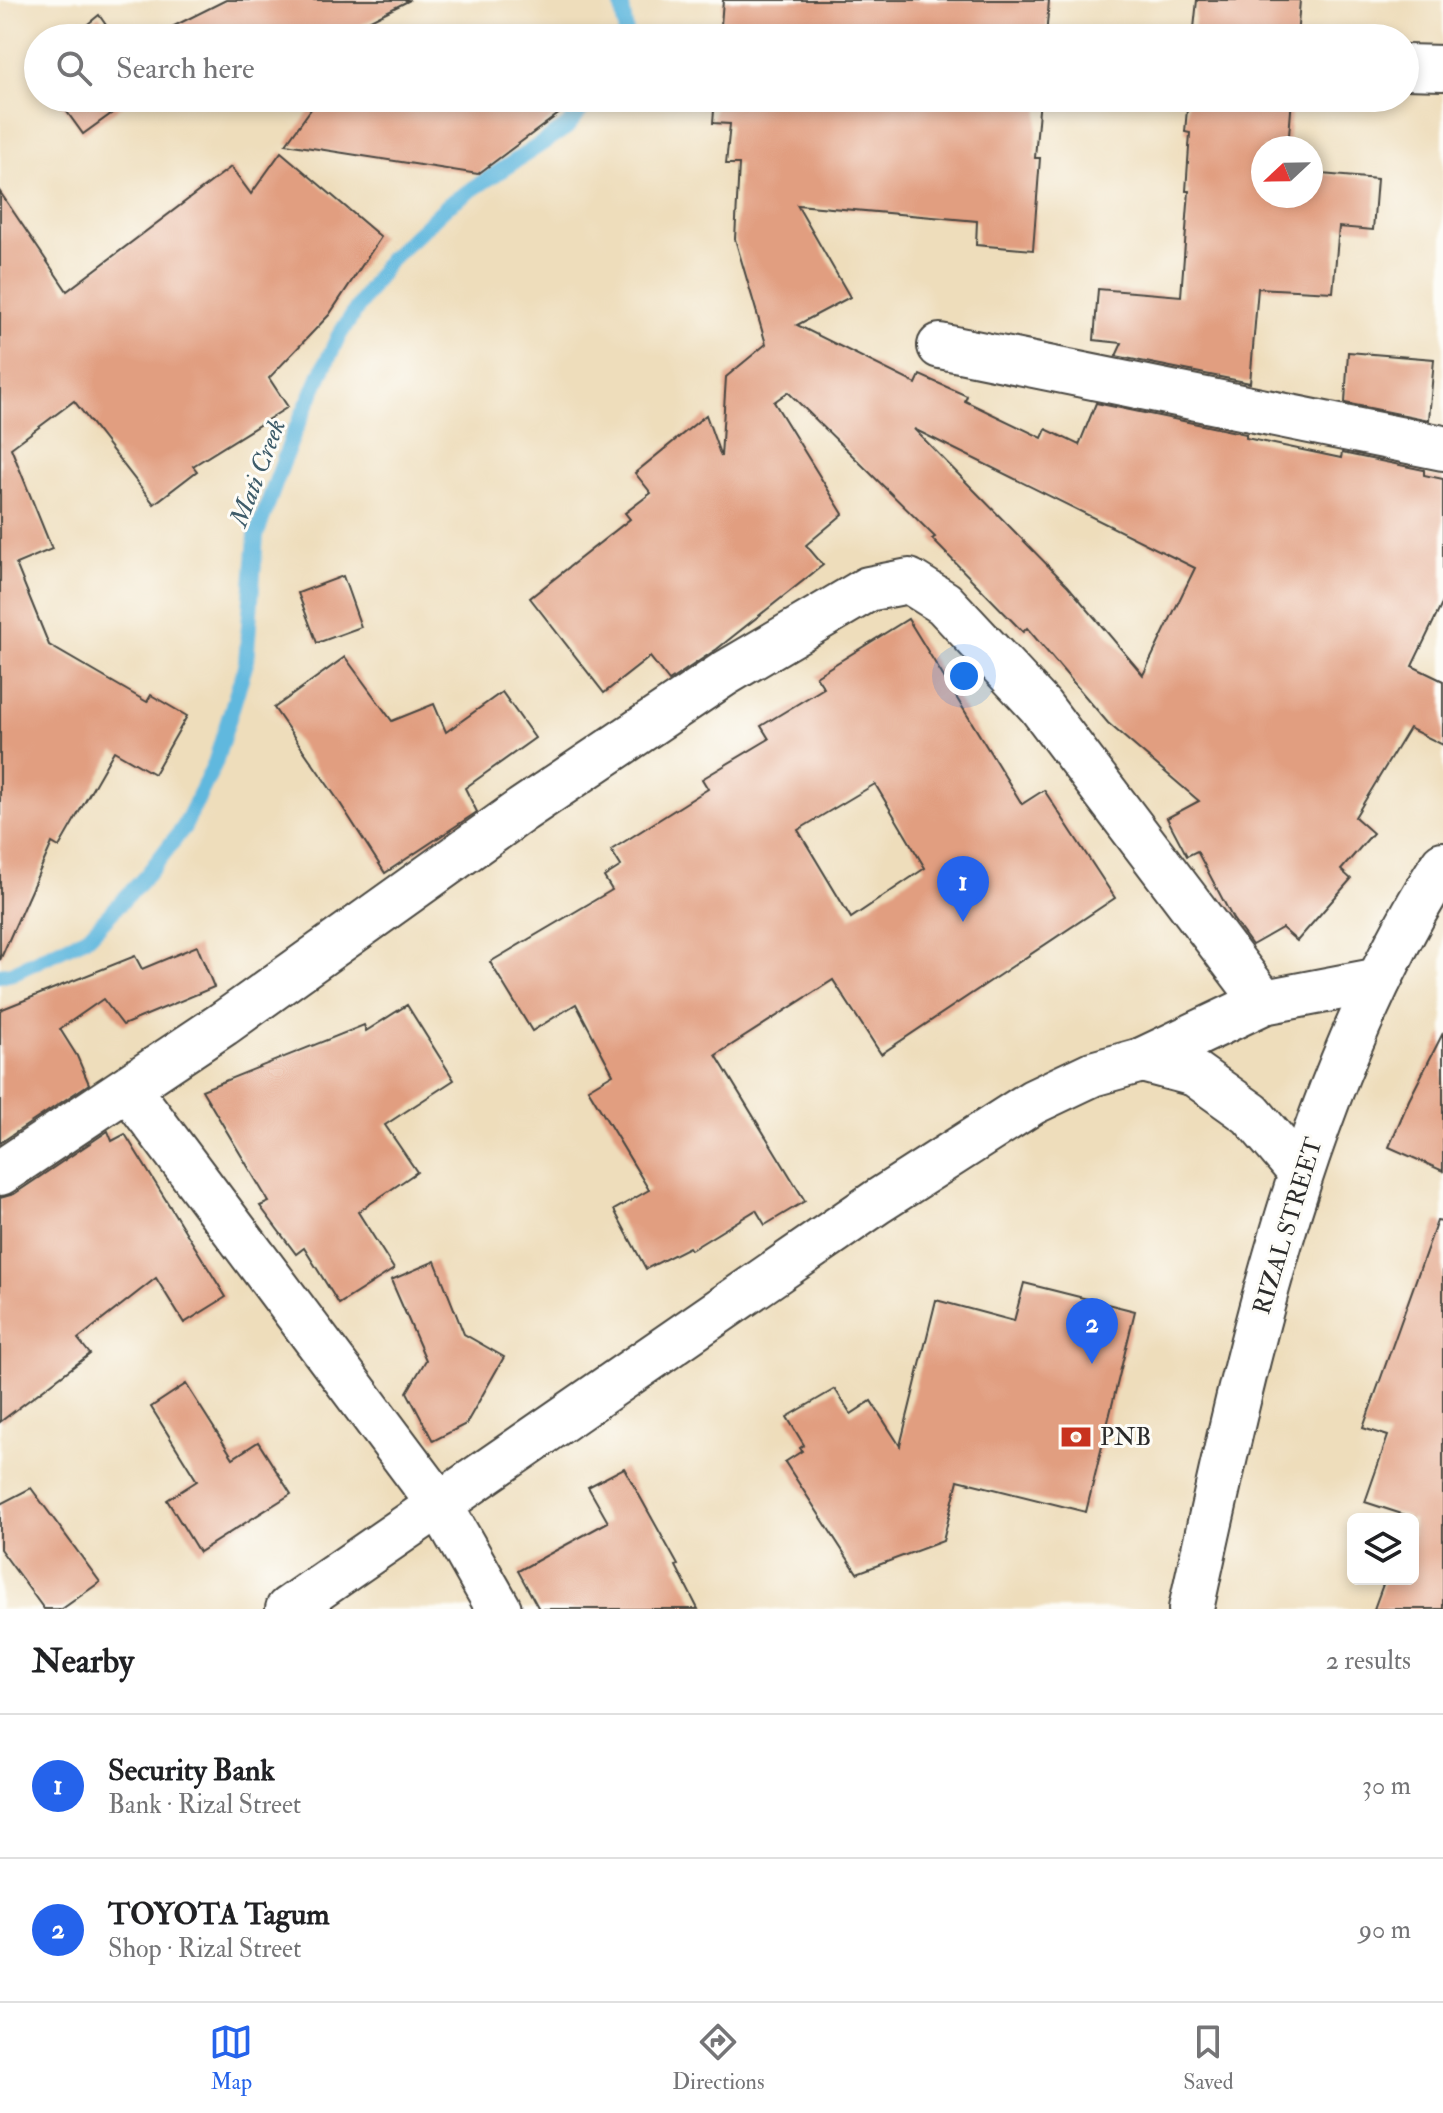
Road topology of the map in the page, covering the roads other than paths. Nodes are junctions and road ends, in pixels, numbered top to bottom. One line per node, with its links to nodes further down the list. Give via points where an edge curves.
1 (1419, 67): 2 (street)
2 (1443, 68)
3 (940, 346): 4 (street)
4 (1443, 448)
5 (1443, 864): 6 (street, RIZAL STREET)
6 (1379, 980): 7 (street); 11 (street, RIZAL STREET)
7 (1264, 1002): 8 (street); 9 (street, via 1040,706 944,603 909,581 868,589 724,674)
8 (1142, 1060): 11 (street, via 1195,1074 1251,1114); 12 (street, via 1092,1074 1033,1102 877,1202)
9 (128, 1088): 10 (street); 12 (street)
10 (0, 1173)
11 (1301, 1173): 15 (street, RIZAL STREET, via 1223,1461)
12 (440, 1505): 13 (street); 14 (street)
13 (288, 1609)
14 (499, 1609)
15 (1191, 1609)

